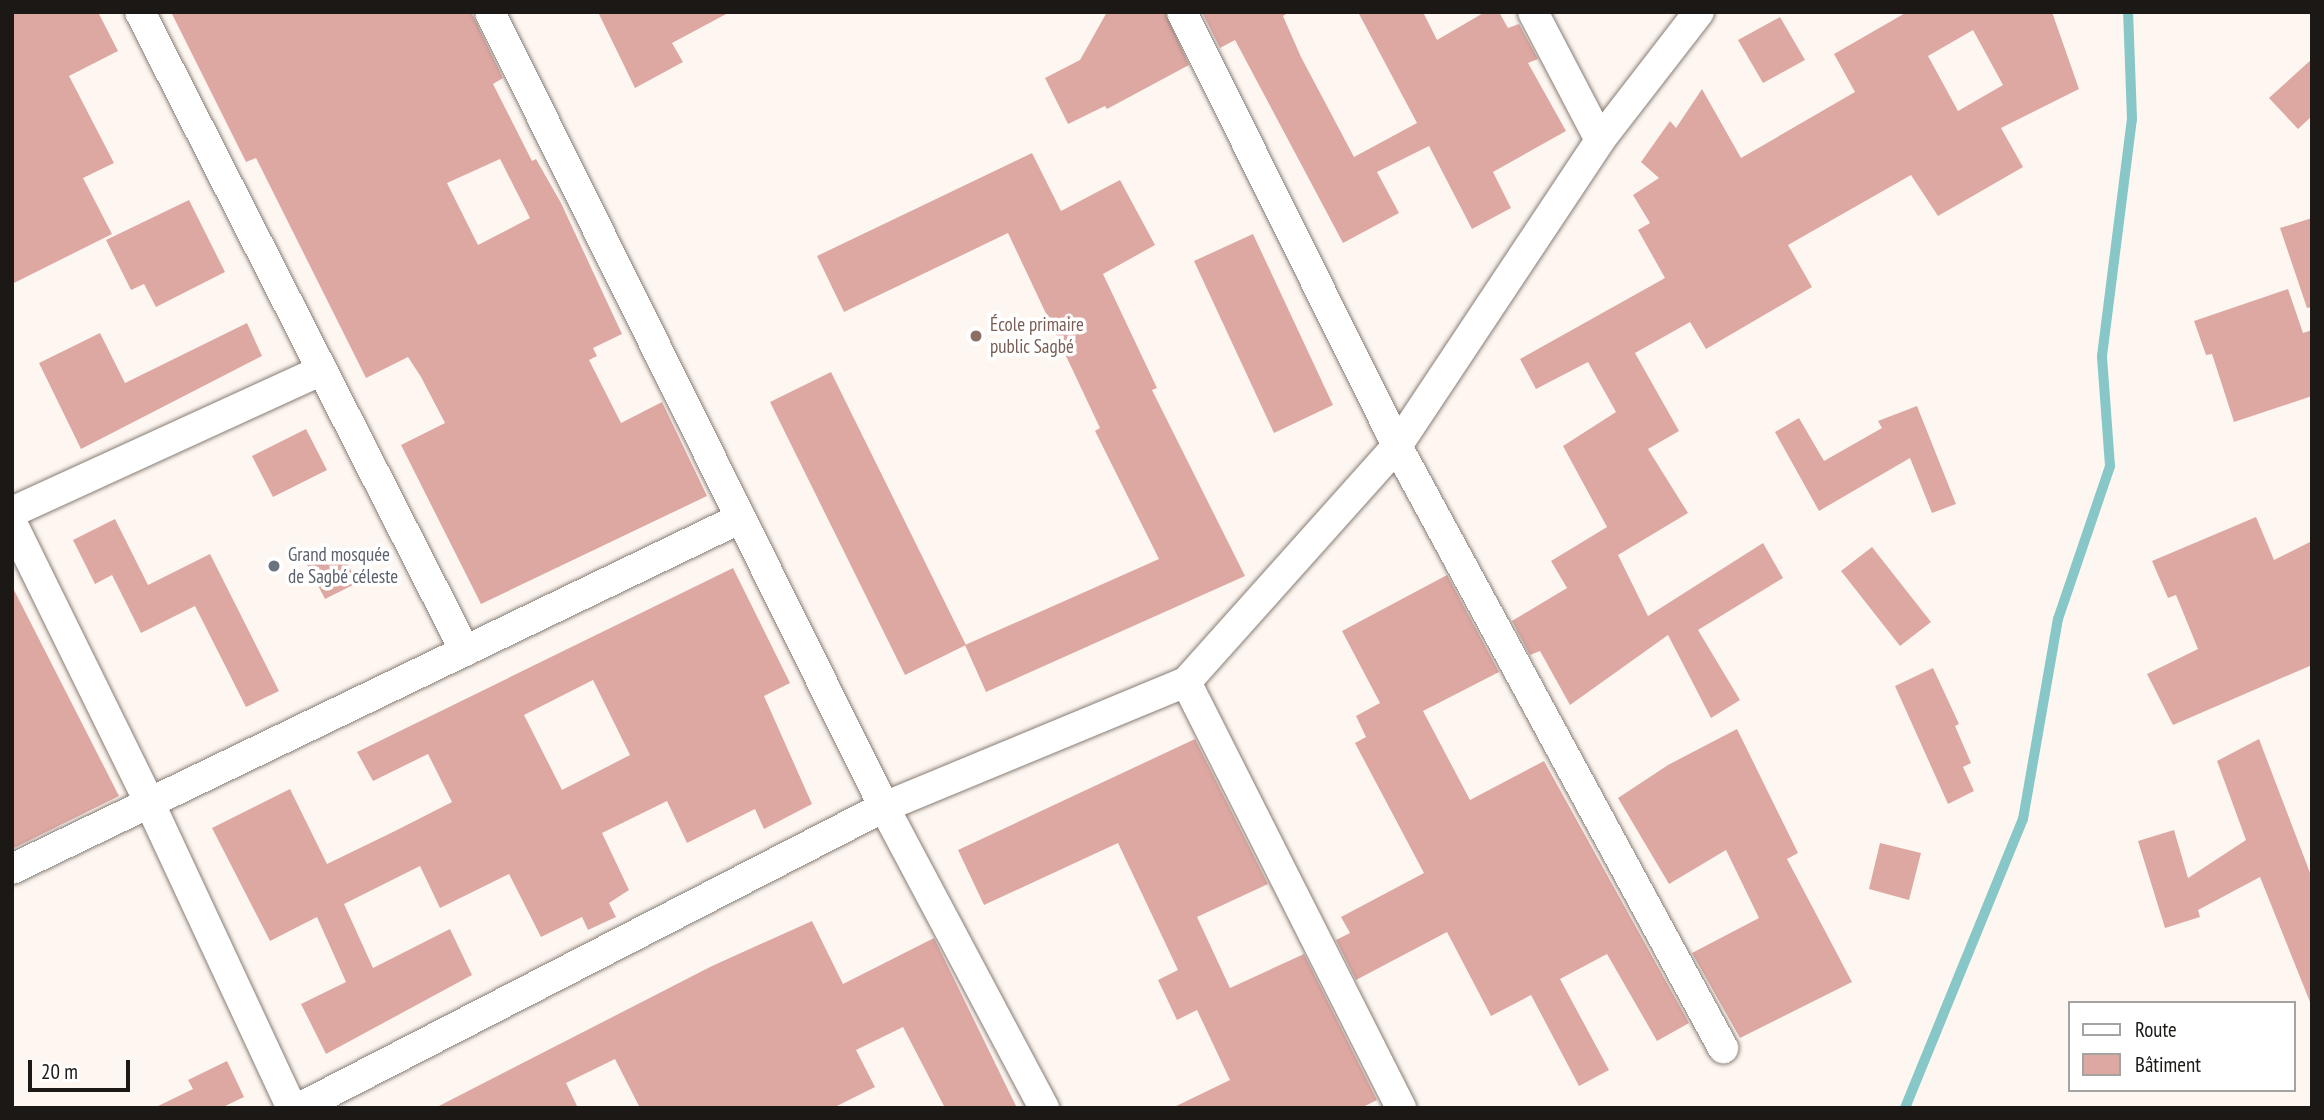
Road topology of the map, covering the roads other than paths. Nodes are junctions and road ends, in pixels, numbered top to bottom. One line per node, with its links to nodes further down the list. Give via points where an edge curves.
1 (140, 12): 7 (street)
2 (490, 12): 10 (street)
3 (1182, 12): 8 (street)
4 (1533, 12): 6 (street)
5 (1699, 12): 6 (street)
6 (1600, 140): 8 (street)
7 (322, 370): 9 (street); 12 (street)
8 (1397, 446): 13 (street); 17 (street)
9 (12, 512)
10 (739, 519): 12 (street); 15 (street)
11 (12, 523): 14 (street)
12 (465, 651): 14 (street)
13 (1186, 682): 15 (street); 21 (street)
14 (150, 804): 16 (street); 18 (street)
15 (884, 807): 19 (street); 20 (street)
16 (12, 869)
17 (1723, 1048)
18 (292, 1108)
19 (299, 1108)
20 (1044, 1108)
21 (1401, 1108)

